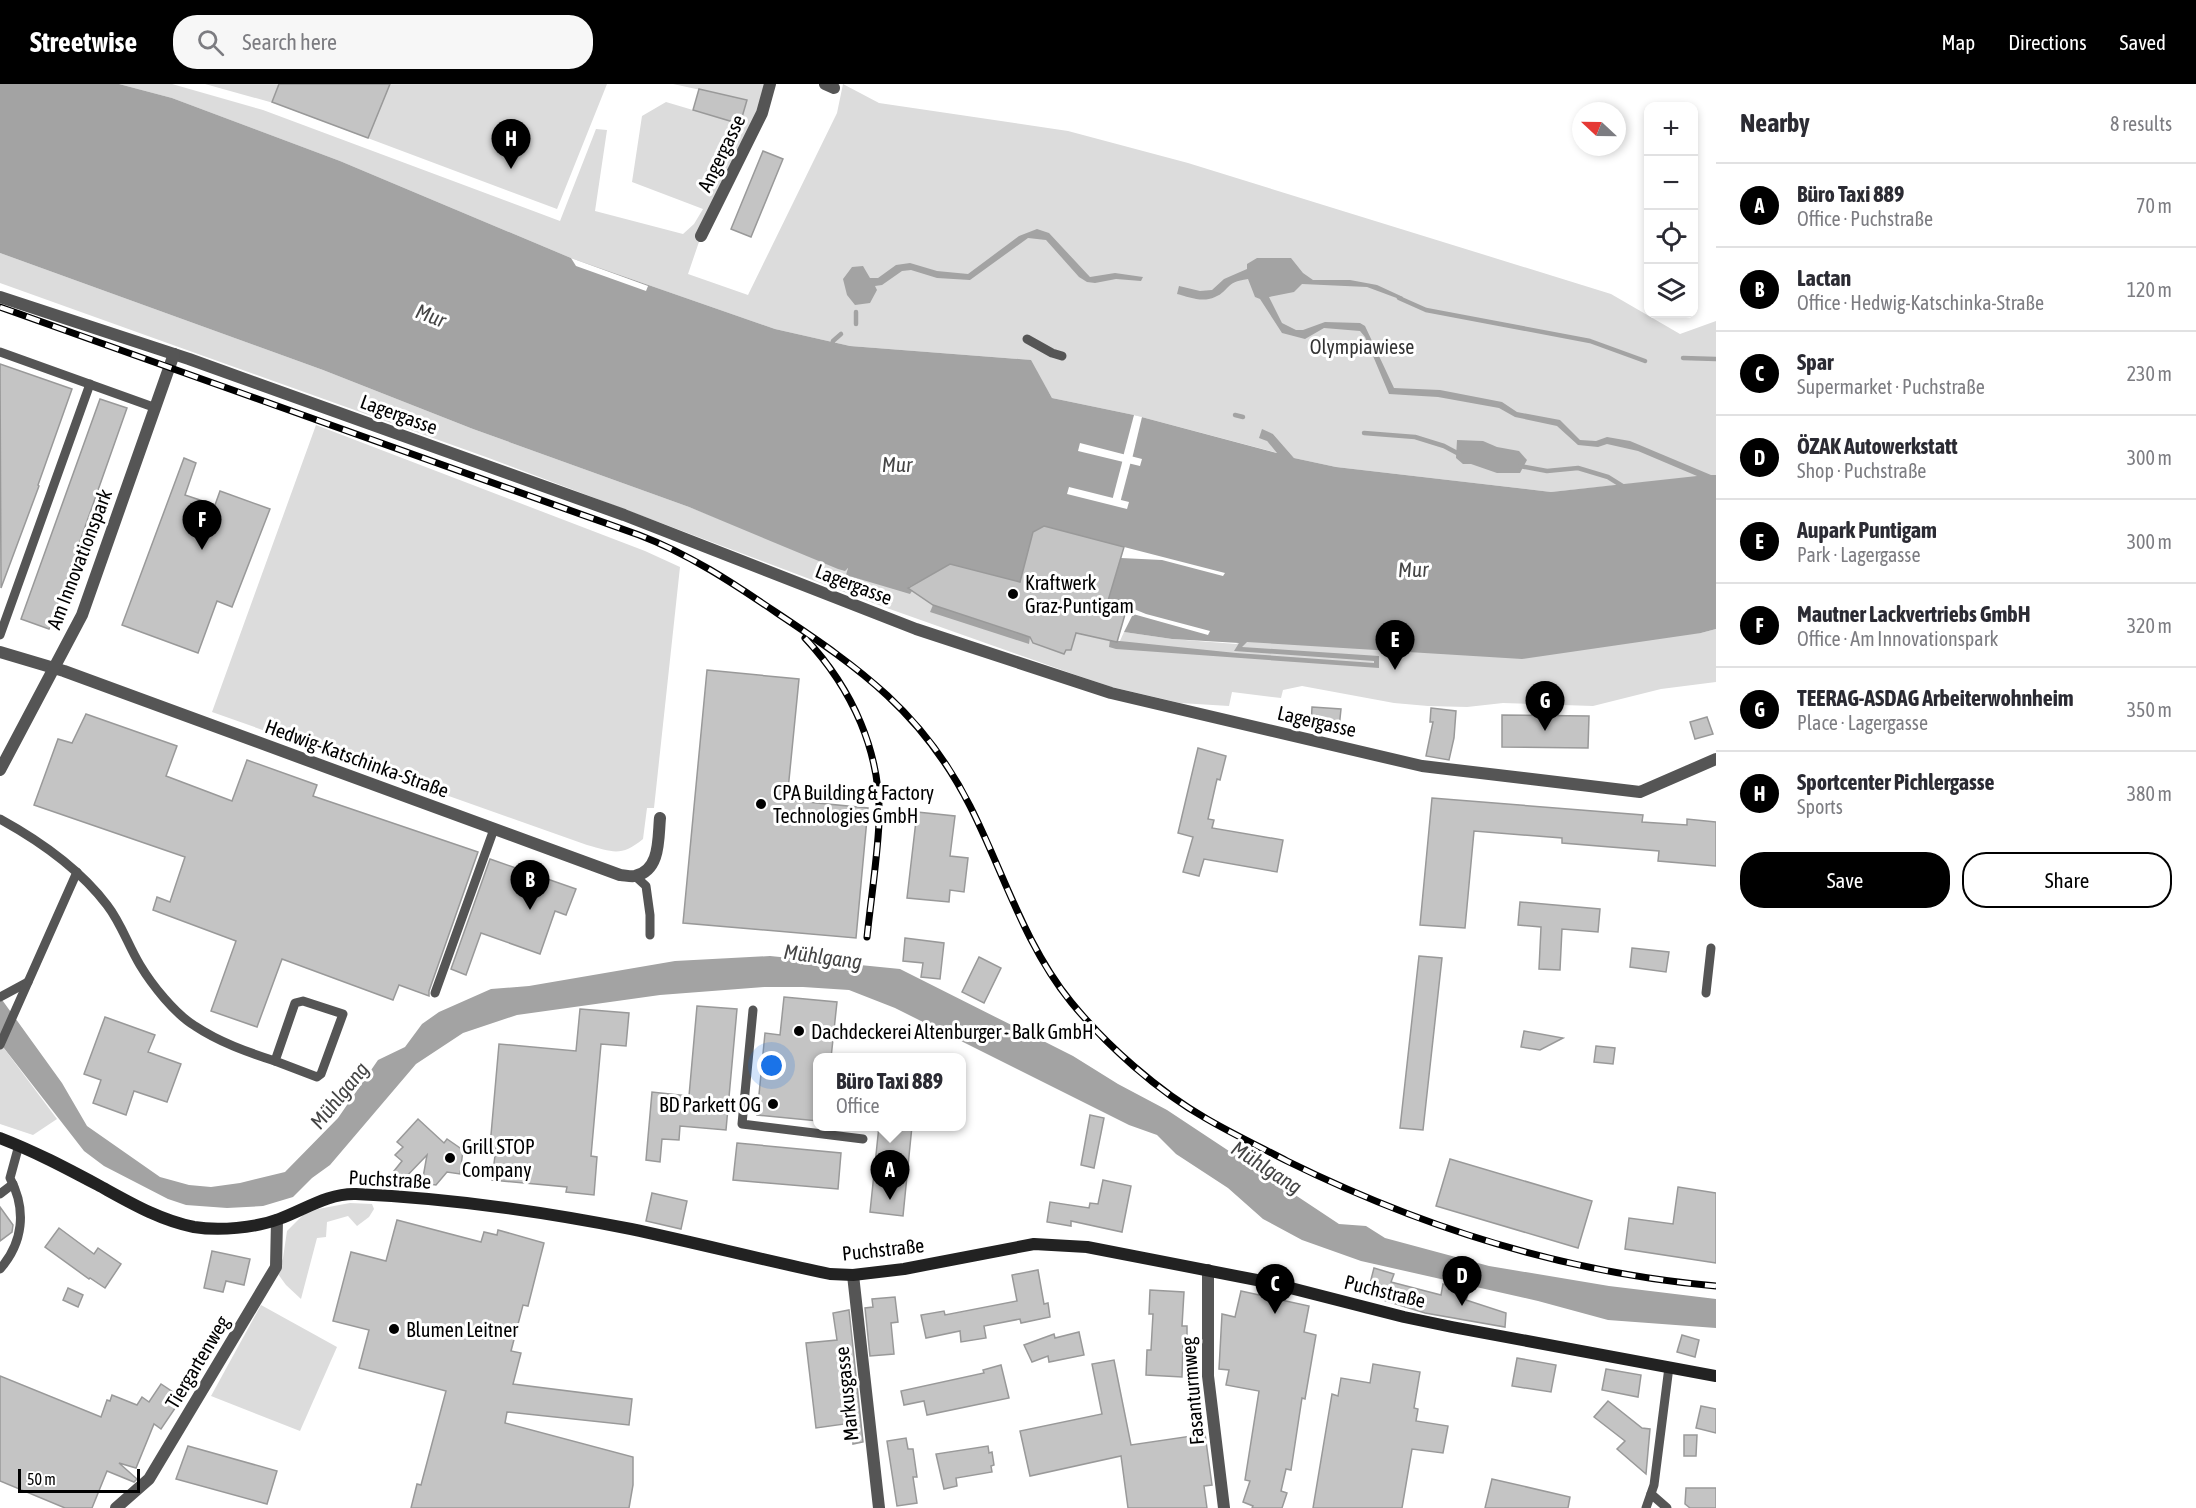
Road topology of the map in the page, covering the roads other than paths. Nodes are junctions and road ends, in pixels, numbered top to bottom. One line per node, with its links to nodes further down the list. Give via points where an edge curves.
1 (770, 84): 2 (street, Angergasse, via 762,113)
2 (701, 236)
3 (0, 297): 6 (street, Lagergasse)
4 (1027, 339): 7 (lane)
5 (0, 352): 8 (lane)
6 (174, 354): 9 (street, Am Innovationspark); 13 (street, Lagergasse, via 624,515 916,629 1111,693 1422,766 1640,792)
7 (1062, 356)
8 (90, 384): 9 (lane); 10 (lane)
9 (156, 408): 12 (street, Am Innovationspark, via 82,615)
10 (0, 635)
11 (0, 652): 12 (street, Hedwig-Katschinka-Straße)
12 (54, 669): 14 (street, Am Innovationspark); 17 (street, Hedwig-Katschinka-Straße)
13 (1716, 759)
14 (0, 770)
15 (660, 818): 19 (street, via 656,856 649,869)
16 (0, 819): 18 (lane)
17 (494, 828): 19 (street, Hedwig-Katschinka-Straße, via 620,875); 23 (lane)
18 (77, 872): 22 (lane); 28 (lane, via 107,905 140,966 162,996 194,1026 241,1050)
19 (635, 876): 20 (lane, via 646,886)
20 (650, 935)
21 (1712, 948): 24 (lane)
22 (28, 982): 25 (lane); 27 (lane)
23 (435, 993)
24 (1706, 993)
25 (1, 996)
26 (753, 1010): 30 (lane, via 742,1124)
27 (0, 1045)
28 (275, 1061): 28 (lane, via 311,1076 321,1074 343,1014 303,1001 295,1003)
29 (0, 1138): 31 (main road, Puchstraße)
30 (863, 1139)
31 (19, 1145): 32 (lane, via 10,1178); 34 (main road, Puchstraße, via 169,1221 196,1227 248,1227)
32 (13, 1184): 33 (lane); 35 (lane, via 21,1213 20,1237)
33 (0, 1194)
34 (277, 1220): 37 (main road, Puchstraße, via 332,1197 353,1194 430,1199 580,1220 821,1272); 41 (street, Tiergartenweg, via 276,1267 149,1479)
35 (0, 1269)
36 (1208, 1270): 37 (main road, Puchstraße, via 1087,1247 1034,1244); 38 (main road, Puchstraße, via 1404,1317); 43 (street, Fasanturmweg, via 1208,1376)
37 (853, 1275): 42 (street, Markusgasse)
38 (1669, 1368): 39 (main road, Puchstraße); 40 (lane)
39 (1716, 1376)
40 (1651, 1494): 44 (lane); 45 (lane)
41 (116, 1508)
42 (879, 1508)
43 (1224, 1508)
44 (1646, 1508)
45 (1667, 1508)

